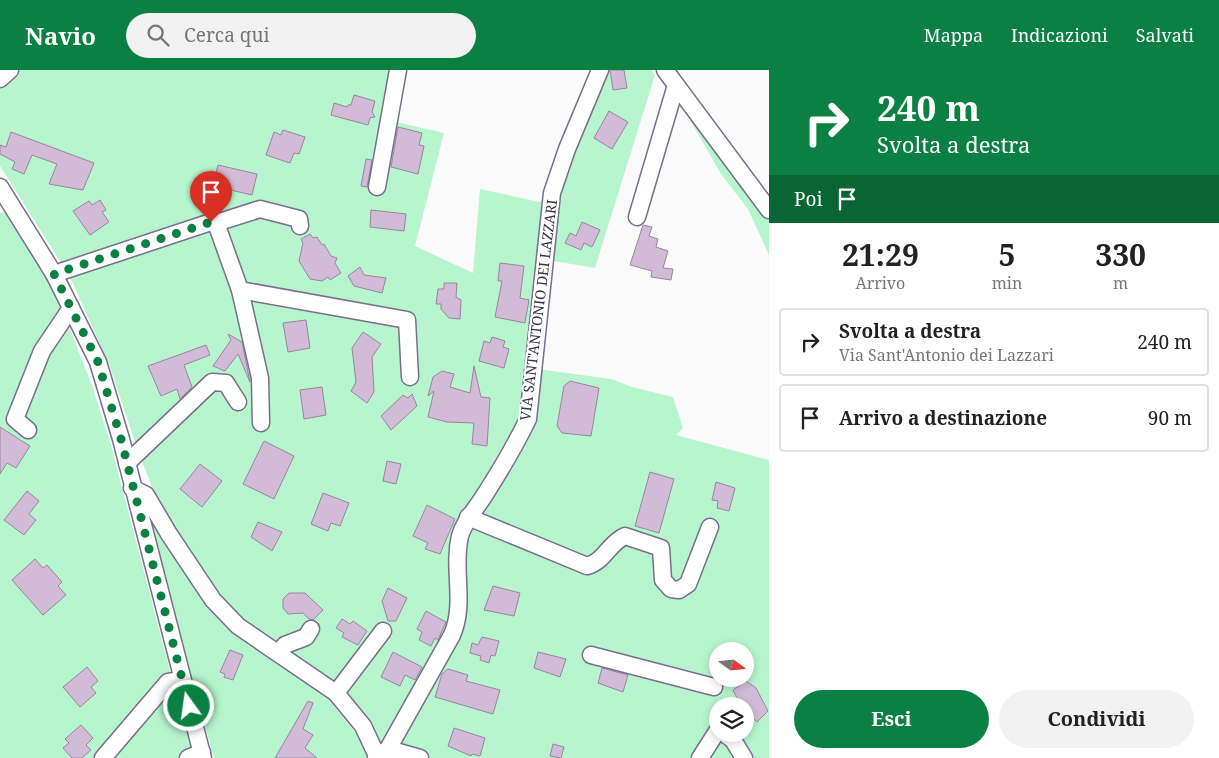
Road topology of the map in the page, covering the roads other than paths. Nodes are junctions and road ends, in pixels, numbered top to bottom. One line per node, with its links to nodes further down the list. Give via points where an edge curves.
1 (10, 70): 5 (street)
2 (398, 70): 8 (street)
3 (600, 70): 22 (street, VIA SANT'ANTONIO DEI LAZZARI, via 552,193 528,419 514,448)
4 (665, 70): 6 (street)
5 (0, 79)
6 (676, 85): 9 (street); 10 (street)
7 (0, 187): 13 (street)
8 (377, 188)
9 (769, 210)
10 (637, 217)
11 (216, 223): 12 (street, via 260,209 299,219); 13 (street); 14 (street)
12 (300, 226)
13 (54, 274): 15 (street)
14 (240, 290): 16 (street, via 407,320); 18 (street, via 260,378)
15 (71, 308): 19 (street, via 42,351 15,419); 20 (street, via 98,362)
16 (410, 377)
17 (238, 402): 20 (street, via 226,383 212,382)
18 (261, 423)
19 (28, 430)
20 (127, 463): 21 (street)
21 (132, 488): 26 (street, via 146,494 214,600 238,626); 28 (street)
22 (468, 517): 23 (street, via 587,566 601,559 617,540 625,536 656,545 661,548 662,580 671,589 679,590 688,584); 33 (street, VIA SANT'ANTONIO DEI LAZZARI, via 460,535 458,622)
23 (710, 527)
24 (311, 629): 26 (street, via 306,637 285,644)
25 (383, 631): 30 (street)
26 (278, 653): 30 (street)
27 (591, 655): 29 (street)
28 (182, 680): 34 (street); 35 (street, via 168,682)
29 (709, 686)
30 (336, 694): 33 (street, via 363,726)
31 (710, 742): 37 (street)
32 (734, 742): 38 (street)
33 (380, 755): 36 (street)
34 (198, 756)
35 (103, 758)
36 (420, 758)
37 (700, 758)
38 (744, 758)

